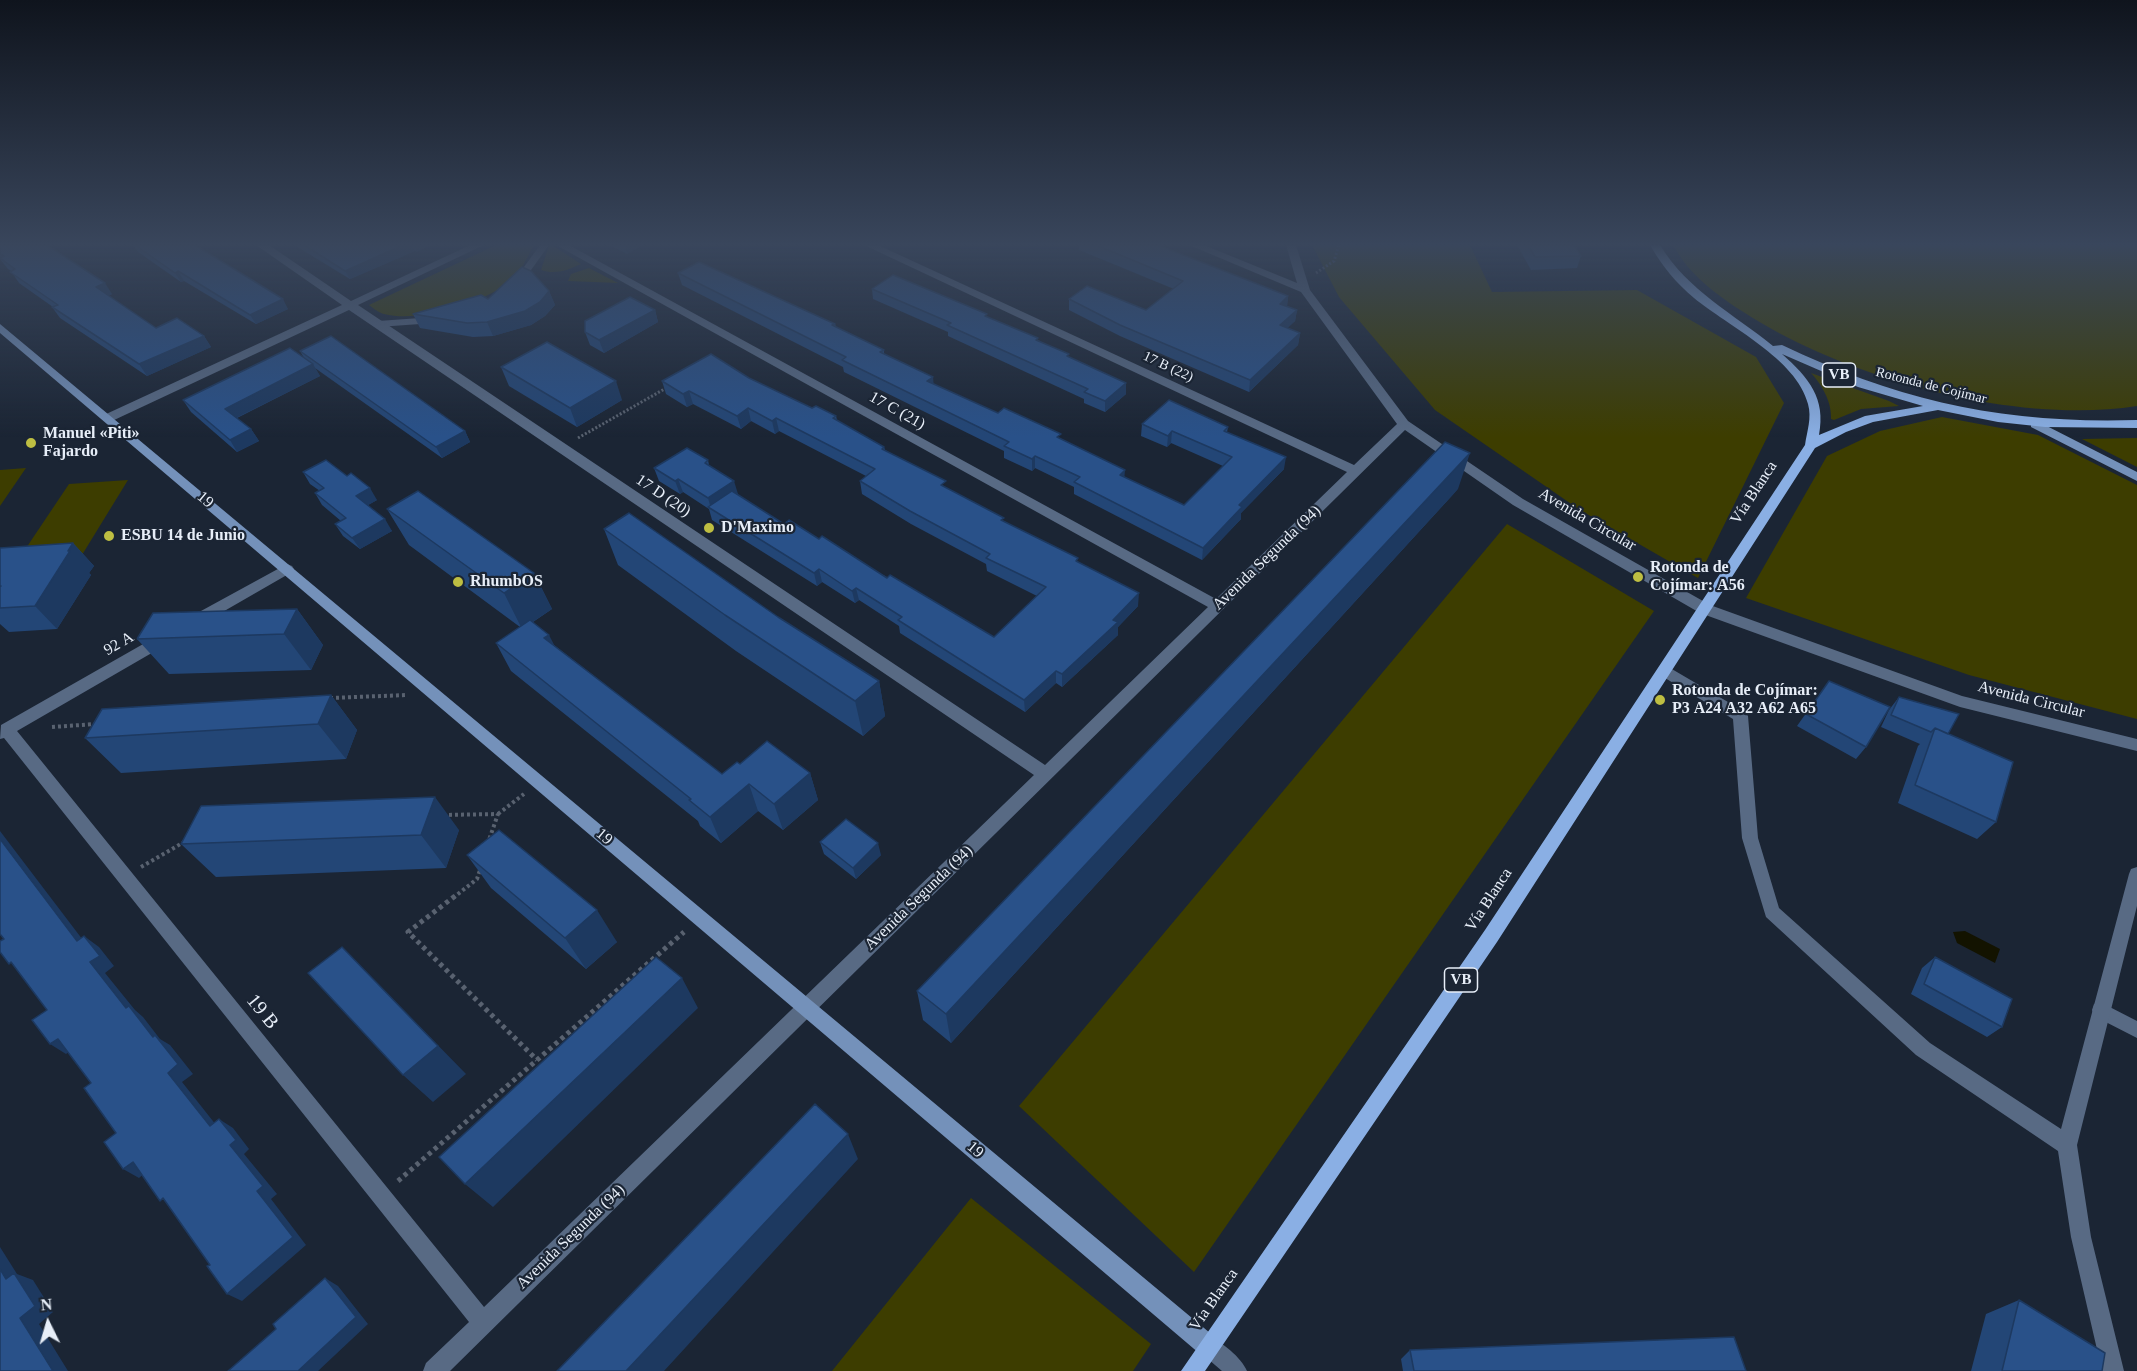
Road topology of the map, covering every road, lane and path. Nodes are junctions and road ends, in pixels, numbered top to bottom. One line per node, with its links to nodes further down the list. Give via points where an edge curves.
1 (341, 309): 13 (street)
2 (356, 309): 8 (street, 17 D (20))
3 (677, 309): 22 (street, 17 C (21))
4 (1007, 309): 19 (street, 17 B (22))
5 (1322, 309): 14 (street, Avenida Circular)
6 (1715, 309): 9 (main road, Rotonda de Cojímar / VB)
7 (450, 314): 8 (lane)
8 (378, 324): 18 (street, 17 D (20))
9 (1740, 326): 12 (main road, Rotonda de Cojímar / VB, via 1828,370); 17 (main road, Vía Blanca / VB, via 1802,380 1816,416)
10 (0, 327): 13 (street, 19)
11 (672, 385): 18 (path)
12 (1945, 407): 15 (main road, Rotonda de Cojímar / VB); 17 (main road, Vía Blanca / VB, via 1871,417 1836,430)
13 (108, 418): 21 (street, 19)
14 (1404, 424): 19 (street, Avenida Segunda (94)); 23 (street, Avenida Circular, via 1518,502)
15 (2035, 424): 16 (main road, Rotonda de Cojímar / VB); 20 (street)
16 (2137, 424)
17 (1811, 445): 23 (main road, Vía Blanca / VB)
18 (562, 448): 30 (street, 17 D (20))
19 (1356, 471): 22 (street, Avenida Segunda (94))
20 (2137, 477)
21 (287, 569): 25 (street, 19); 28 (street, 92 A)
22 (1218, 606): 30 (street, Avenida Segunda (94))
23 (1705, 609): 24 (main road, Vía Blanca / VB); 29 (street, Avenida Circular, via 1960,701)
24 (1665, 671): 44 (street, via 1740,716 1750,838 1772,912 1923,1048); 47 (main road, Vía Blanca / VB, via 1491,936)
25 (434, 694): 26 (path); 31 (street, 19)
26 (318, 699)
27 (100, 724): 28 (path)
28 (3, 731): 38 (street, 19 B)
29 (2137, 745)
30 (1046, 774): 40 (street, Avenida Segunda (94))
31 (539, 782): 32 (path); 39 (street, 19)
32 (498, 814): 33 (path); 35 (path)
33 (440, 815)
34 (191, 838): 38 (path)
35 (487, 847)
36 (484, 858): 43 (path, via 477,879 408,932)
37 (2137, 874): 41 (street)
38 (124, 876): 45 (street, 19 B)
39 (700, 917): 40 (street, 19); 43 (path)
40 (807, 1008): 46 (street, Avenida Segunda (94)); 47 (street, 19)
41 (2100, 1010): 42 (lane); 44 (street)
42 (2137, 1030)
43 (537, 1060): 45 (path)
44 (2067, 1145): 51 (street, via 2081,1237)
45 (381, 1196): 46 (street, 19 B)
46 (483, 1323): 48 (street, Avenida Segunda (94))
47 (1208, 1346): 49 (main road, Vía Blanca / VB); 50 (lane)
48 (434, 1371)
49 (1192, 1371)
50 (1237, 1371)
51 (2113, 1371)

